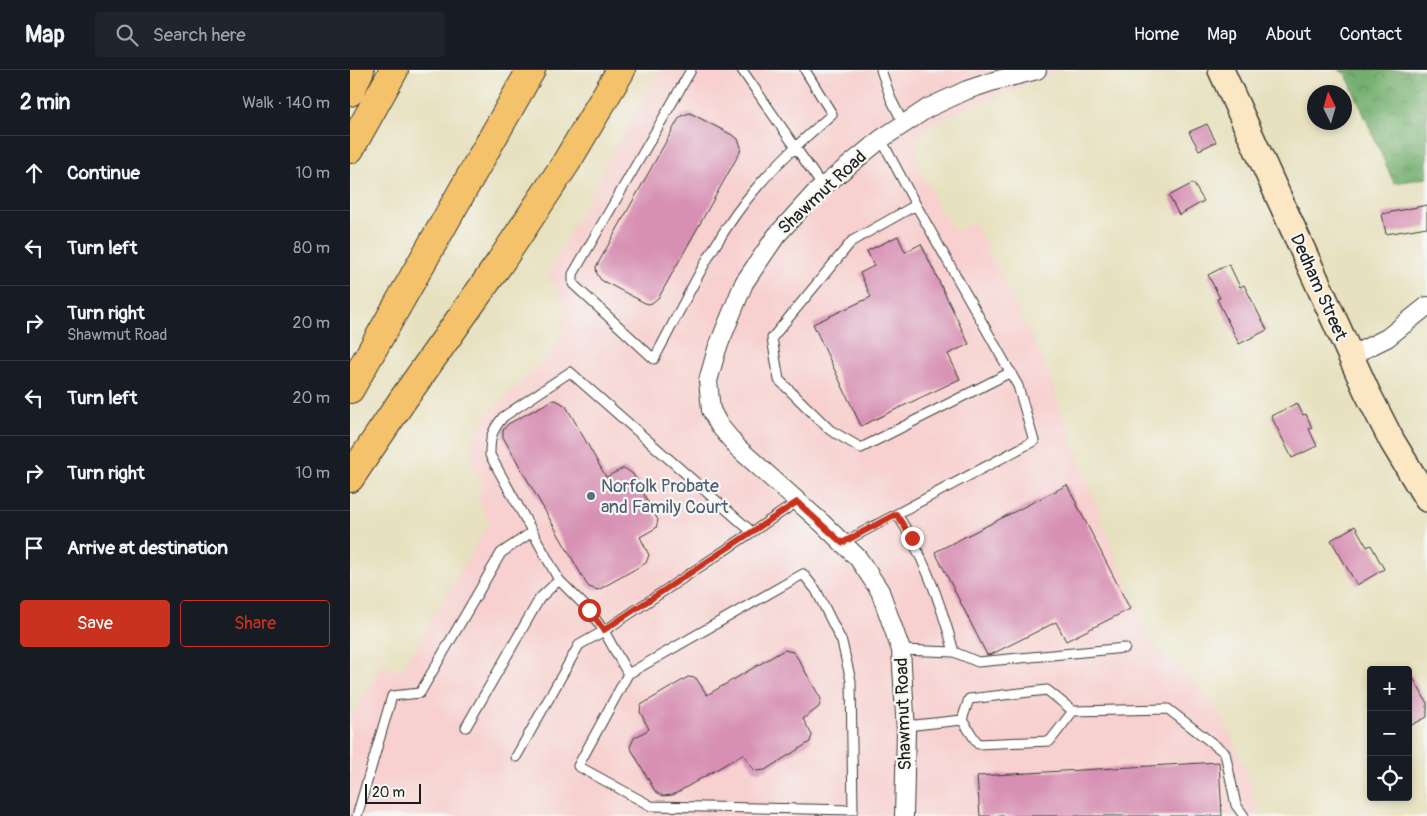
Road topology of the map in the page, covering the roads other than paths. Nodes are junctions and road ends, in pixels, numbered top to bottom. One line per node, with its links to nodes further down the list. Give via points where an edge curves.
1 (360, 70): 11 (highway)
2 (394, 70): 15 (highway)
3 (531, 70): 21 (highway)
4 (621, 70): 22 (highway, via 566,163 500,264)
5 (691, 70): 14 (lane, via 573,274 573,284 654,359 720,236 757,186)
6 (742, 70): 14 (lane)
7 (805, 70): 14 (lane, via 832,114)
8 (881, 70): 12 (lane)
9 (1037, 70): 12 (street, Shawmut Road, via 967,90)
10 (1220, 70): 19 (main road, Dedham Street)
11 (350, 92)
12 (903, 123): 13 (street, Shawmut Road)
13 (881, 139): 16 (street, Shawmut Road); 17 (lane)
14 (795, 147): 16 (lane)
15 (350, 149)
16 (823, 187): 24 (street, Shawmut Road, via 776,236 744,283 717,349 708,381 711,410 719,425 738,448)
17 (916, 205): 20 (lane); 20 (lane, via 852,241 772,338 779,380 830,430 861,448)
18 (1427, 306): 19 (street, via 1386,338)
19 (1350, 356): 23 (main road, Dedham Street, via 1392,441)
20 (1011, 372): 25 (lane, via 1034,441)
21 (350, 389)
22 (350, 478)
23 (1427, 499)
24 (797, 502): 27 (lane); 28 (street, Shawmut Road)
25 (896, 514): 28 (lane); 33 (lane, via 912,538 940,602)
26 (532, 532): 27 (lane, via 490,455 490,438 503,417 570,372); 29 (lane); 40 (lane, via 501,553 420,693 392,696)
27 (752, 532): 30 (lane)
28 (842, 543): 32 (street, Shawmut Road, via 858,558 880,591)
29 (559, 580): 30 (lane); 38 (lane, via 540,598)
30 (604, 630): 34 (lane); 39 (lane, via 578,645)
31 (1125, 648): 33 (lane, via 978,662)
32 (901, 650): 33 (lane); 37 (street, Shawmut Road)
33 (954, 652)
34 (628, 674): 34 (lane, via 803,574 816,590 842,642 850,681 853,810 651,806 578,766)
35 (1073, 711): 36 (lane, via 1047,690 968,699); 36 (lane, via 1050,741 978,744); 42 (lane, via 1168,709 1225,753 1236,805)
36 (962, 720): 37 (lane)
37 (906, 726): 41 (street, Shawmut Road)
38 (466, 727)
39 (516, 757)
40 (357, 816)
41 (904, 816)
42 (1244, 816)

